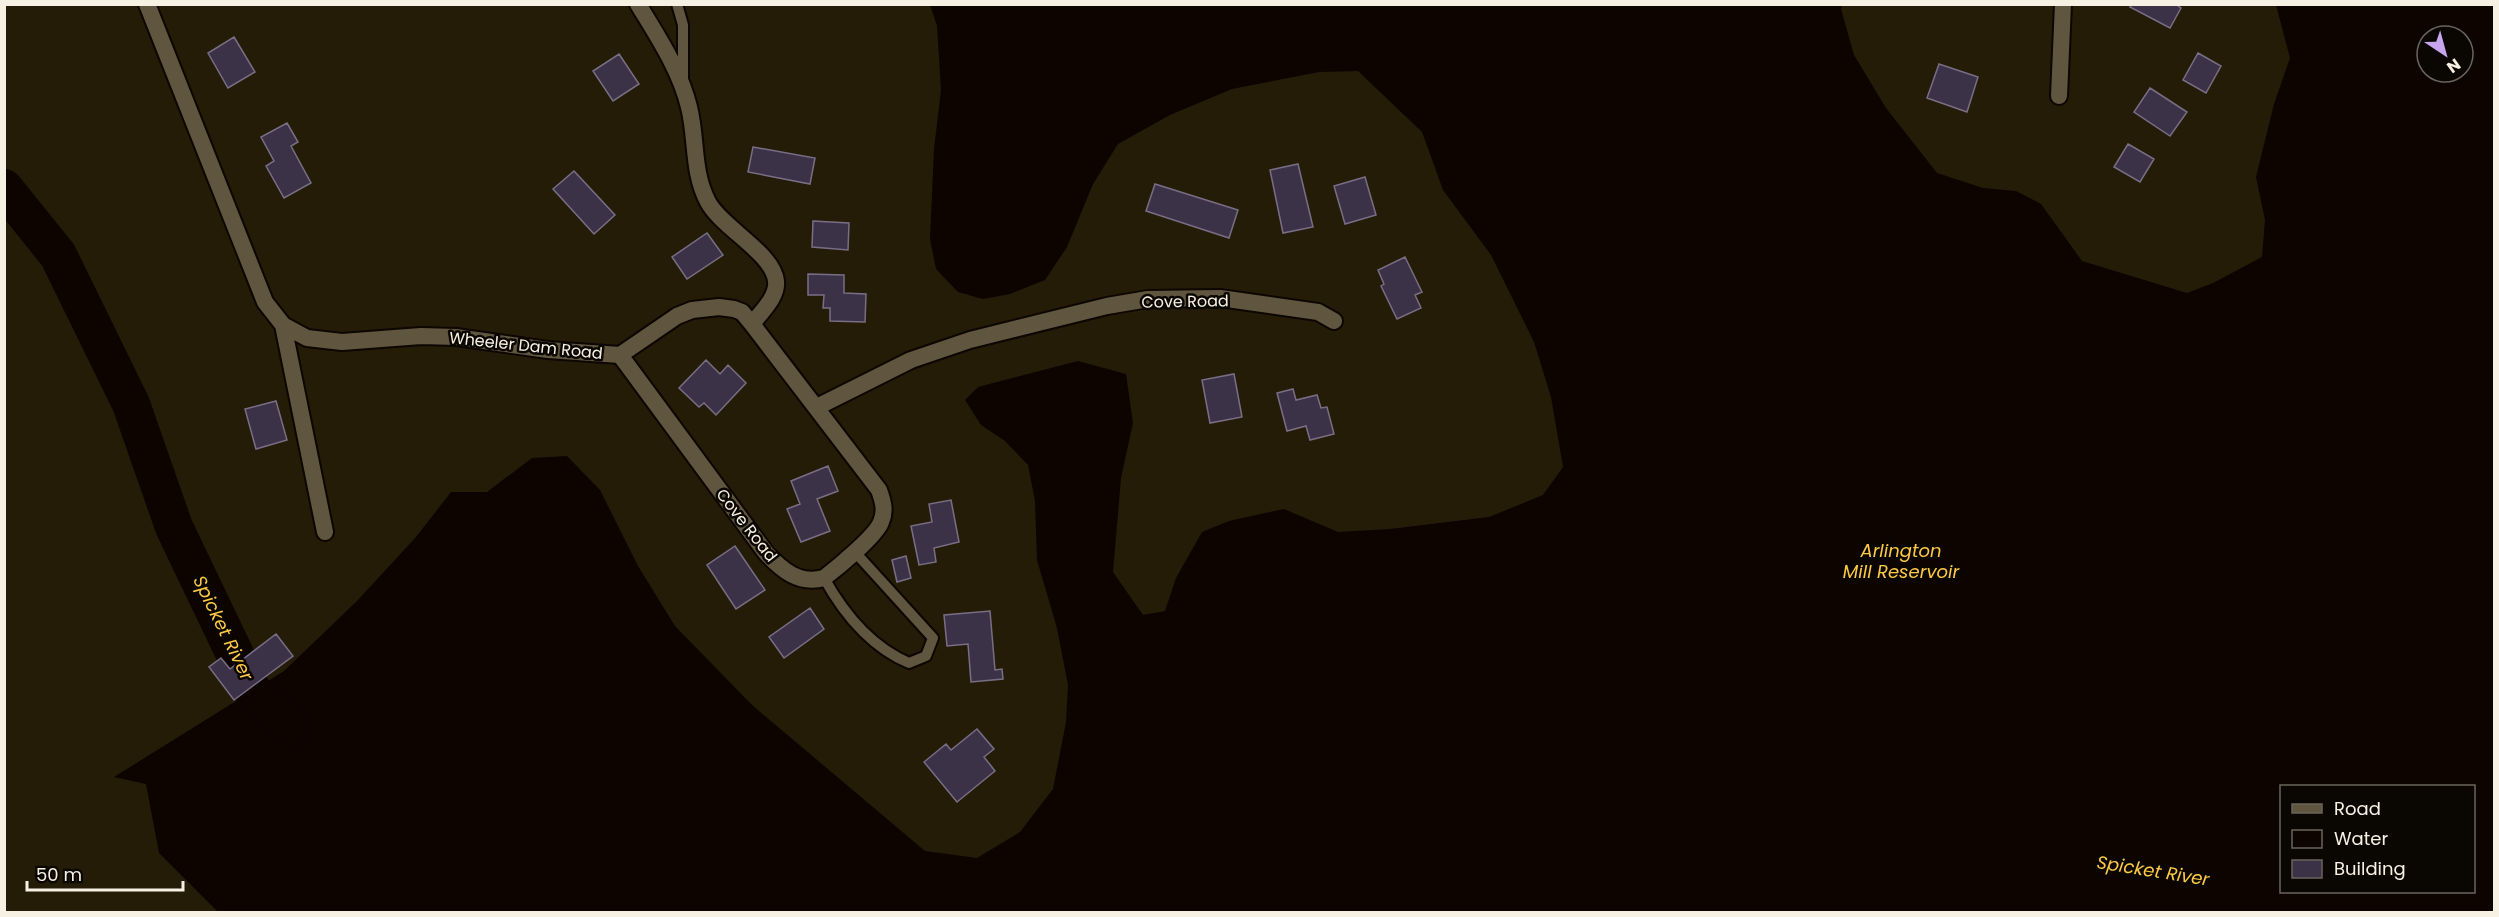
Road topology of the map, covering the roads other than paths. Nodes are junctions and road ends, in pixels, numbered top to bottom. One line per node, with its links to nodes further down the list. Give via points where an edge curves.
1 (147, 4): 9 (street, Wheeler Dam Road, via 265,302)
2 (638, 4): 5 (street)
3 (677, 4): 5 (lane, via 683,25)
4 (2062, 4): 6 (street)
5 (683, 86): 8 (street, via 700,185 708,203 720,220 760,254 776,280 773,297)
6 (2060, 96)
7 (1334, 321): 11 (street, Cove Road, via 1318,312 1220,298 1148,299 970,340 911,360)
8 (752, 324): 10 (street, Wheeler Dam Road, via 734,309 692,310); 11 (street)
9 (283, 325): 10 (street, Wheeler Dam Road, via 307,338 342,342 456,337 548,351); 12 (street, Wheeler Dam Road)
10 (620, 355): 14 (street, Cove Road, via 766,553 792,576 814,581)
11 (817, 407): 13 (street, via 879,490 883,501 881,524)
12 (326, 532)
13 (854, 551): 14 (street); 14 (lane, via 933,638 926,656 909,663 891,656 870,639)
14 (824, 578)

